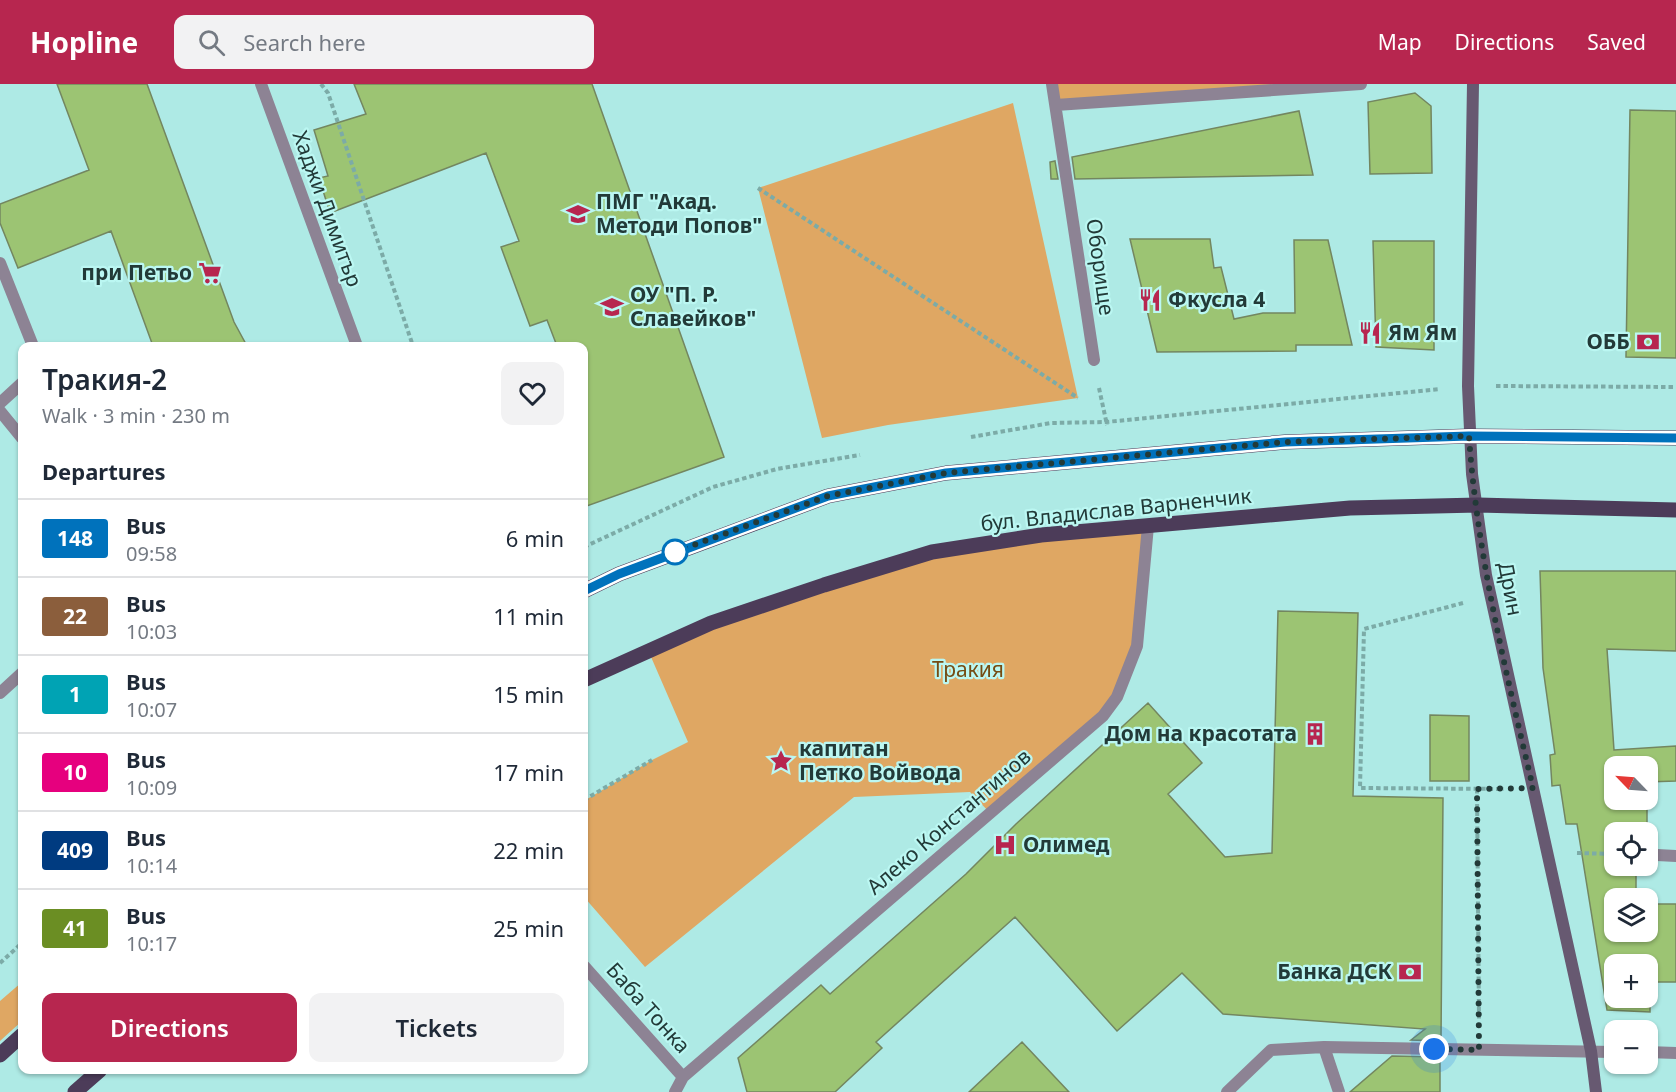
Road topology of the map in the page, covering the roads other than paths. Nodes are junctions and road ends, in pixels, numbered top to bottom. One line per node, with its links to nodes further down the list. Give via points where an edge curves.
1 (261, 84): 8 (street, Хаджи Димитър)
2 (1052, 84): 5 (street, Оборище)
3 (1361, 84): 5 (street)
4 (1473, 84): 14 (street, Дрин)
5 (1056, 105): 9 (street, Оборище)
6 (0, 263): 7 (street)
7 (31, 342)
8 (356, 342)
9 (1094, 360)
10 (18, 387): 11 (street)
11 (0, 403)
12 (0, 411): 13 (street)
13 (18, 433)
14 (1469, 436): 15 (main road); 16 (street, Дрин); 19 (main road, via 1285,442 946,473 828,496)
15 (1676, 438)
16 (1478, 505): 17 (main road, бул. Владислав Варненчик); 18 (main road, бул. Владислав Варненчик, via 1350,508); 28 (street, Дрин, via 1490,596)
17 (1676, 510)
18 (1148, 526): 21 (main road, бул. Владислав Варненчик, via 1041,535 932,552 711,623); 34 (street, Алеко Константинов, via 1137,646 1117,697 1103,716)
19 (588, 589)
20 (18, 677): 22 (street)
21 (588, 678)
22 (0, 693)
23 (1658, 855): 24 (street)
24 (1676, 856)
25 (588, 970): 34 (street, Баба Тонка)
26 (18, 1039): 32 (main road)
27 (1324, 1047): 28 (street); 37 (street, via 1271,1050); 38 (street)
28 (1591, 1051): 29 (street); 39 (street, Дрин)
29 (1604, 1052)
30 (1658, 1052): 31 (street)
31 (1676, 1053)
32 (0, 1055)
33 (95, 1074): 35 (main road)
34 (683, 1077): 36 (street, Алеко Константинов)
35 (75, 1092)
36 (675, 1092)
37 (1227, 1092)
38 (1339, 1092)
39 (1596, 1092)

